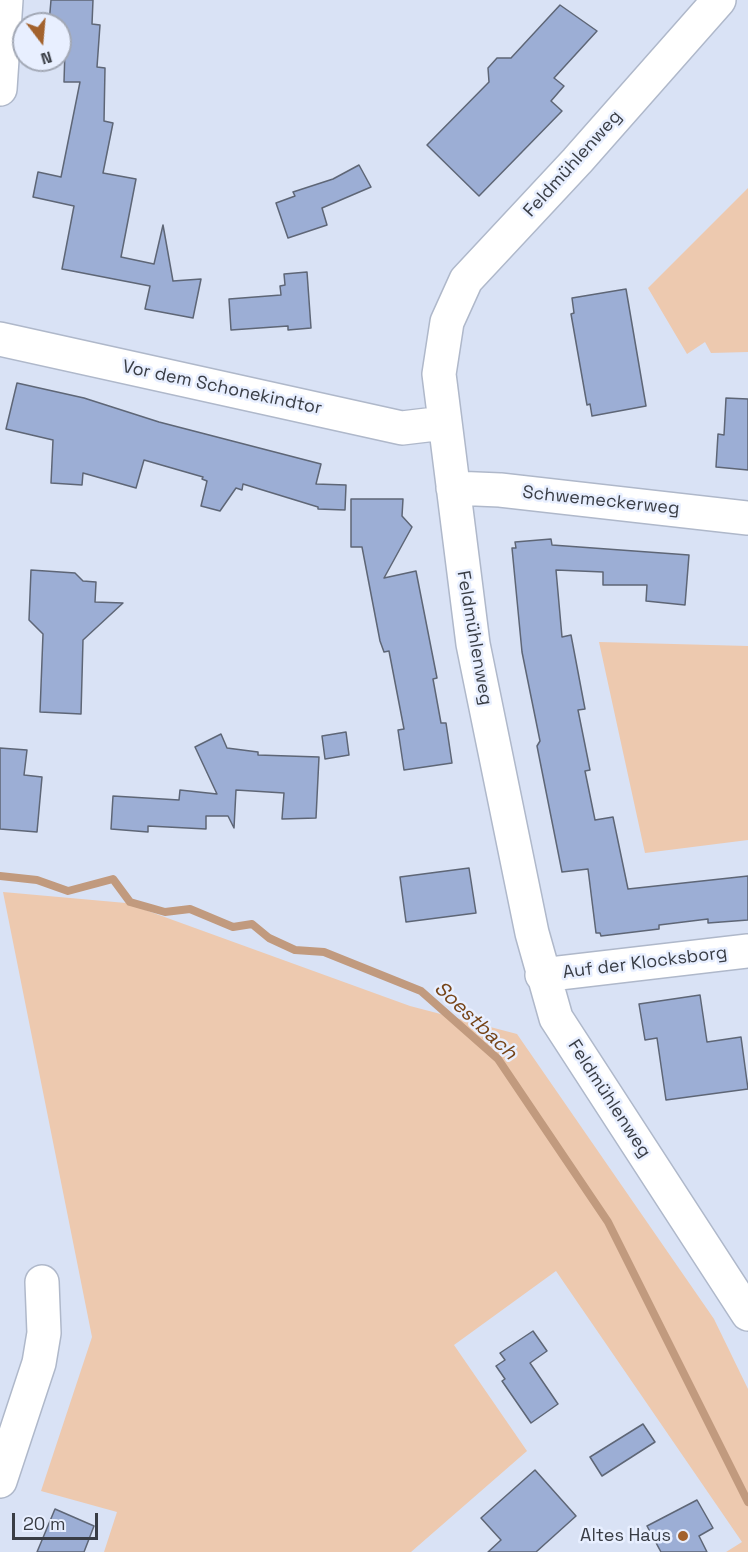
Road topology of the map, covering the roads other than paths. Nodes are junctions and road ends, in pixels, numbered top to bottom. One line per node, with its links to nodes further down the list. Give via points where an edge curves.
1 (6, 0): 3 (street)
2 (719, 0): 5 (street, Feldmühlenweg, via 466,280 447,322 439,374)
3 (0, 89)
4 (0, 339): 5 (street, Vor dem Schonekindtor, via 402,428)
5 (444, 423): 6 (street, Feldmühlenweg)
6 (453, 488): 7 (street, Schwemeckerweg); 9 (street, Feldmühlenweg, via 473,644)
7 (748, 518)
8 (748, 951): 9 (street, Auf der Klocksborg)
9 (542, 975): 11 (street, Feldmühlenweg, via 555,1017)
10 (42, 1282): 12 (street, via 44,1334 39,1363)
11 (746, 1306)
12 (0, 1481)

